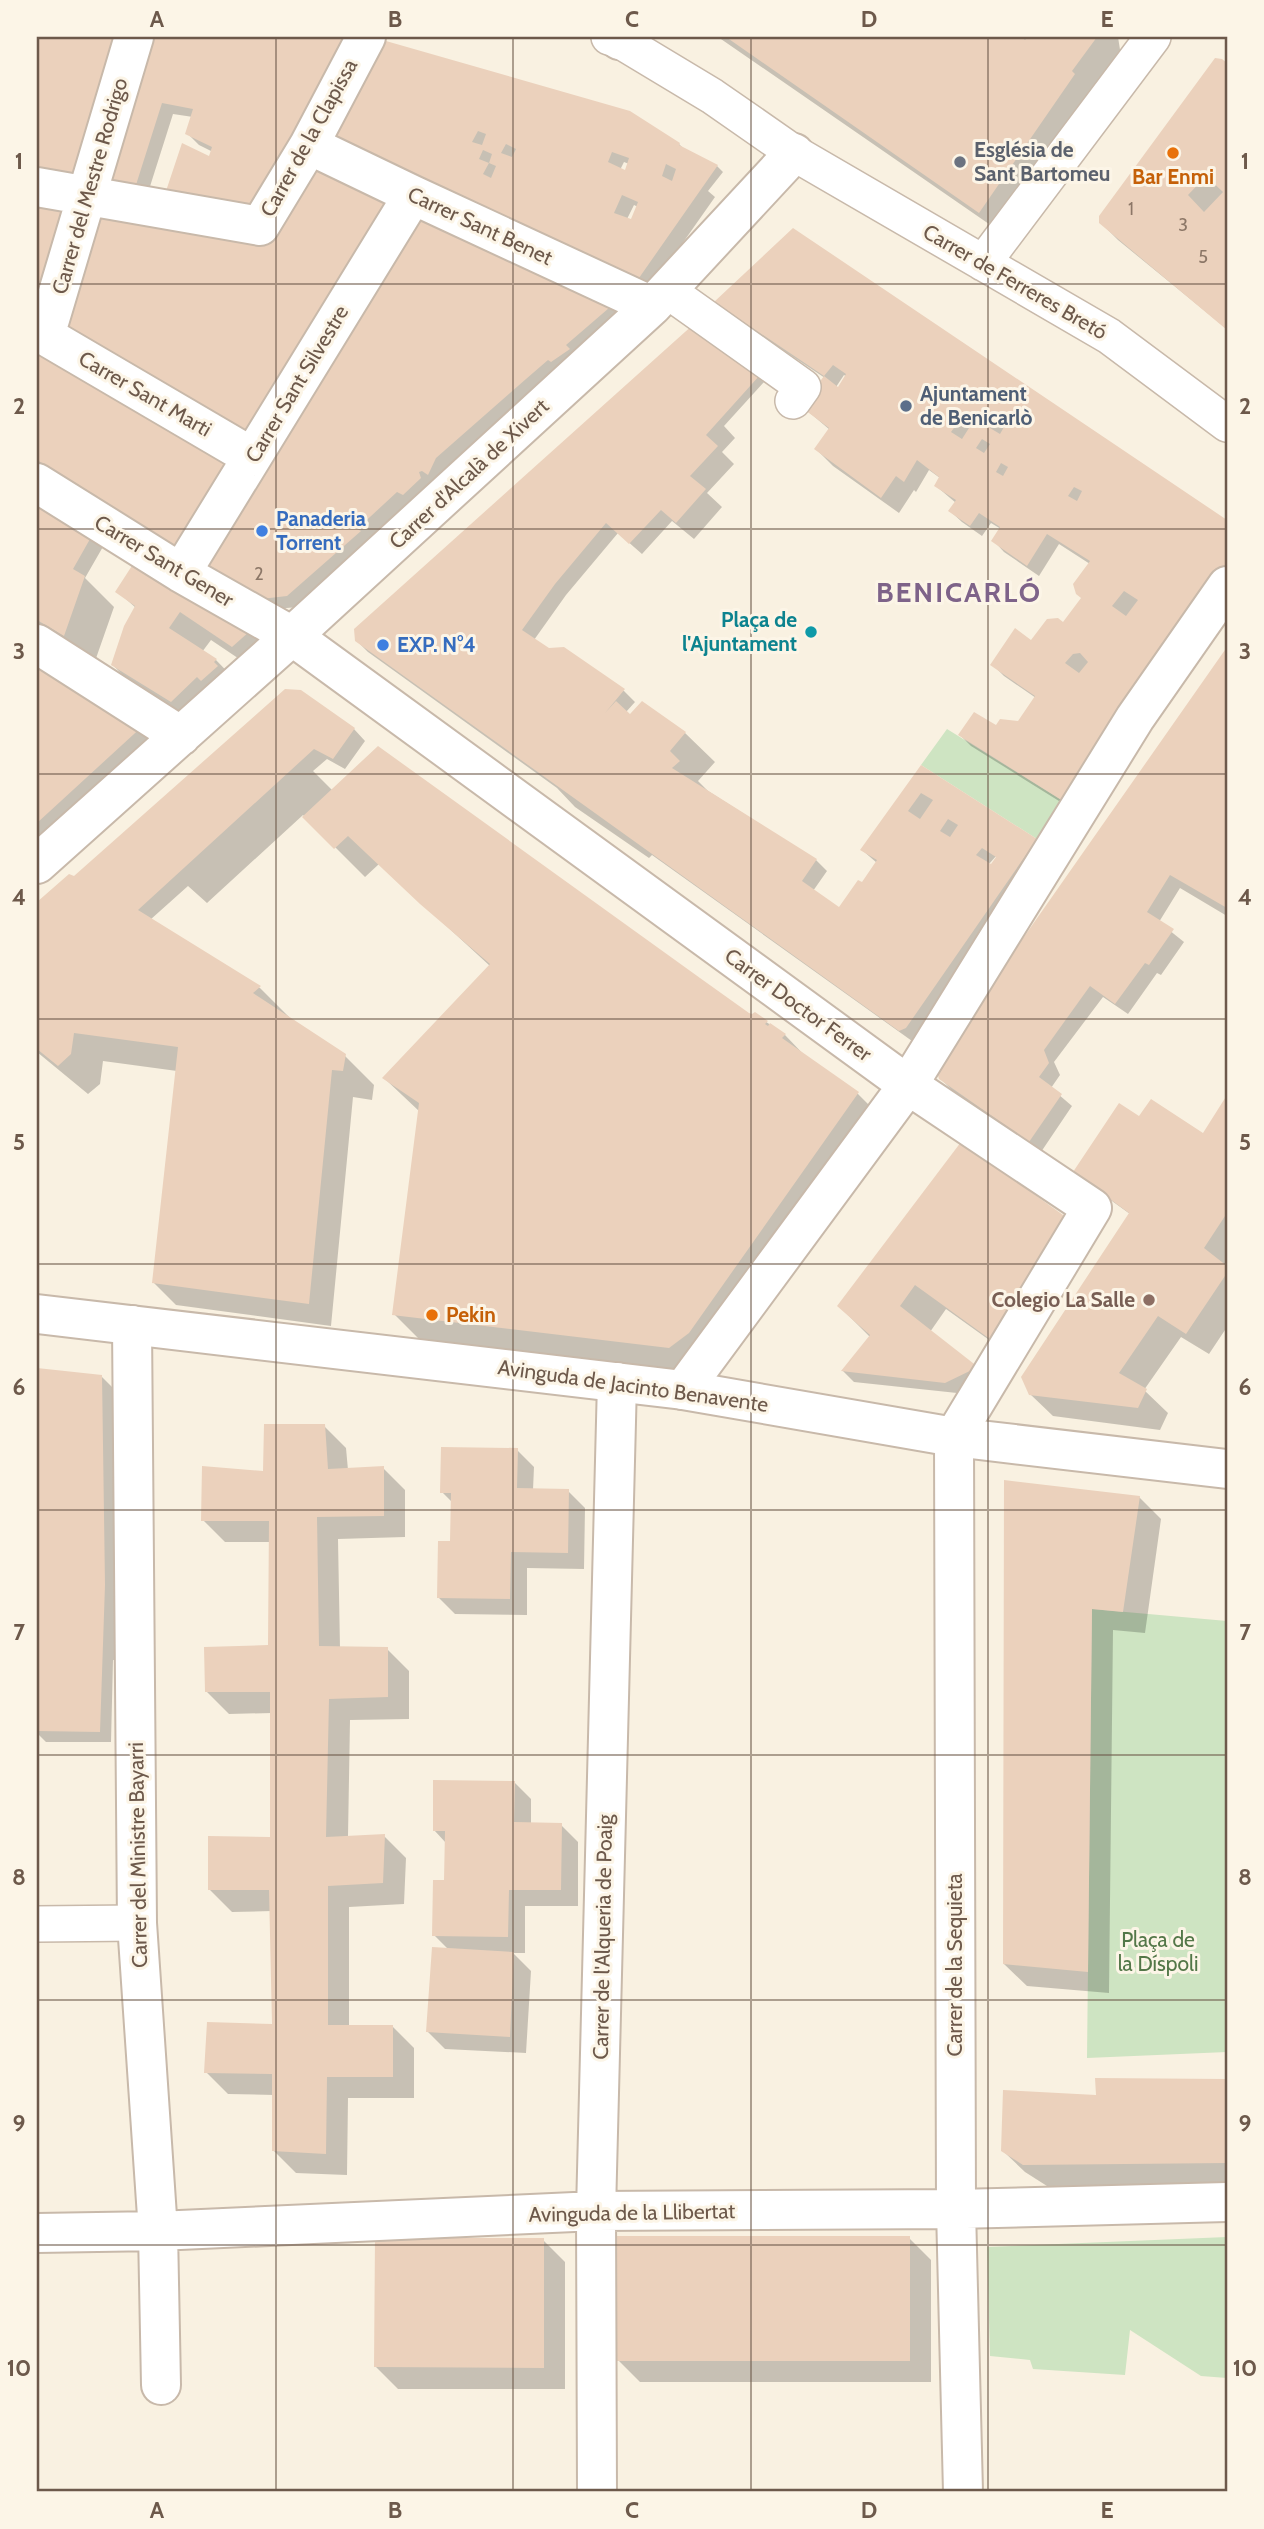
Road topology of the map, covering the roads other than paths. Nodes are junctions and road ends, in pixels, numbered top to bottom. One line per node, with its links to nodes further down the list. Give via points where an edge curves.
1 (134, 37): 9 (street, Carrer del Mestre Rodrigo)
2 (366, 37): 5 (street, Carrer de la Clapissa)
3 (1153, 37): 10 (street)
4 (616, 38): 6 (street, Carrer de Ferreres Bretó)
5 (309, 145): 8 (street, Carrer Sant Benet); 9 (street, Carrer de la Clapissa, via 260,226)
6 (794, 153): 10 (street, Carrer de Ferreres Bretó); 11 (street, Carrer d'Alcalà de Xivert)
7 (37, 187): 9 (street, Carrer de la Clapissa)
8 (413, 195): 11 (street, Carrer Sant Benet); 15 (street, Carrer Sant Silvestre)
9 (87, 197): 12 (street, Carrer del Mestre Rodrigo)
10 (984, 263): 14 (street, Carrer de Ferreres Bretó, via 1109,336)
11 (660, 298): 13 (street, via 803,387); 19 (street, Carrer d'Alcalà de Xivert)
12 (41, 333): 15 (street, Carrer Sant Marti)
13 (793, 401)
14 (1227, 424)
15 (253, 457): 17 (street, Carrer Sant Silvestre)
16 (37, 483): 17 (street, Carrer Sant Gener)
17 (181, 573): 19 (street, Carrer Sant Gener)
18 (1227, 586): 23 (street, via 1135,718)
19 (292, 636): 21 (street, Carrer d'Alcalà de Xivert); 23 (street, Carrer Doctor Ferrer)
20 (37, 644): 21 (street)
21 (181, 736): 22 (street, Carrer d'Alcalà de Xivert)
22 (37, 864)
23 (908, 1085): 27 (street); 28 (street, Carrer Doctor Ferrer, via 1092,1208)
24 (37, 1314): 25 (street, Avinguda de Jacinto Benavente)
25 (132, 1325): 26 (street, Avinguda de Jacinto Benavente); 30 (street, Carrer del Ministre Bayarri)
26 (617, 1382): 27 (street, Avinguda de Jacinto Benavente); 34 (street, Carrer de l'Alqueria de Poaig)
27 (683, 1390): 28 (street, Avinguda de Jacinto Benavente)
28 (954, 1437): 29 (street, Avinguda de Jacinto Benavente); 33 (street, Carrer de la Sequieta)
29 (1227, 1469)
30 (137, 1923): 31 (street); 35 (street, Carrer del Ministre Bayarri)
31 (37, 1924)
32 (1227, 2202): 33 (street, Avinguda de la Llibertat)
33 (956, 2209): 34 (street, Avinguda de la Llibertat); 39 (street, Carrer de la Sequieta)
34 (596, 2211): 35 (street, Avinguda de la Llibertat); 38 (street, Carrer de l'Alqueria de Poaig)
35 (158, 2231): 36 (street, Avinguda de la Llibertat); 37 (street, Carrer del Ministre Bayarri)
36 (37, 2233)
37 (161, 2385)
38 (597, 2492)
39 (963, 2492)

